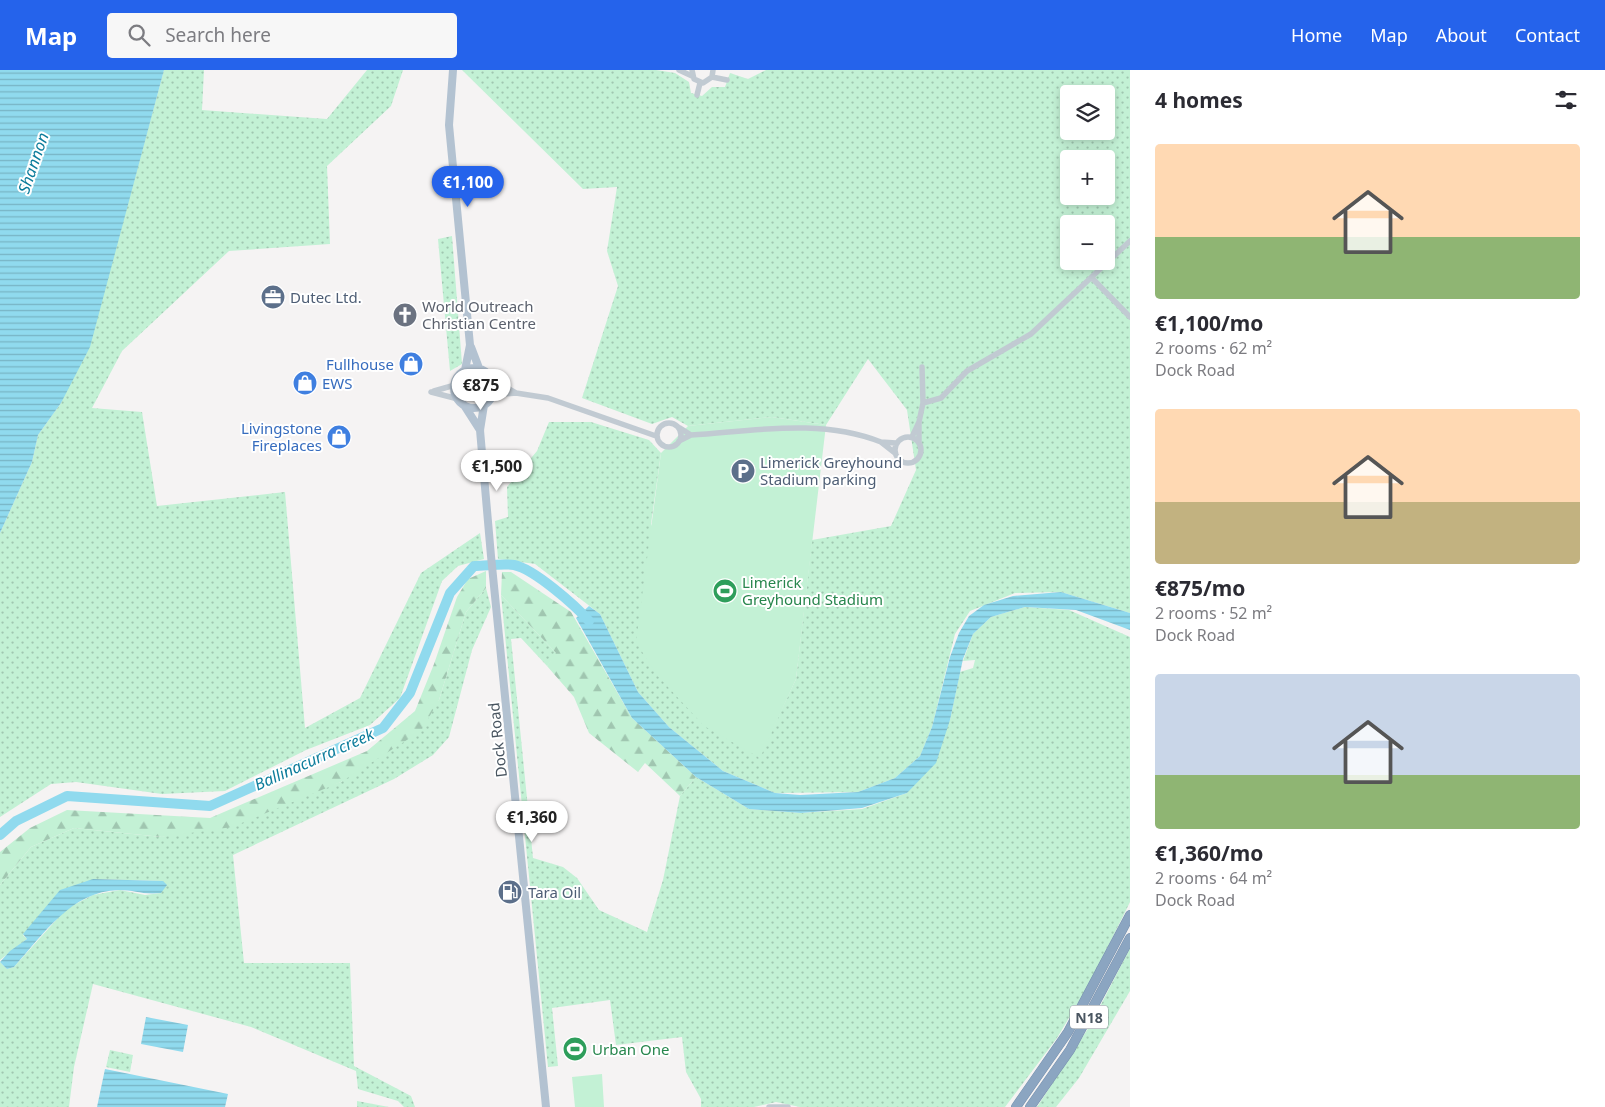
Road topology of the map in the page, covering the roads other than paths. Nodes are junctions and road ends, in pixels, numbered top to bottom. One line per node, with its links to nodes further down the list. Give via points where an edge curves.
1 (453, 70): 11 (main road, via 449,125)
2 (680, 70): 3 (street)
3 (692, 73): 6 (street)
4 (712, 73): 5 (street); 6 (street, via 707,82)
5 (727, 80)
6 (700, 83): 7 (street)
7 (697, 95)
8 (1130, 242): 9 (street)
9 (1092, 278): 10 (street); 20 (street, via 1031,334 974,366 941,398)
10 (1130, 317)
11 (470, 346): 12 (main road); 14 (main road)
12 (479, 368): 14 (main road); 15 (main road)
13 (922, 368): 20 (street)
14 (465, 370): 16 (main road)
15 (492, 379): 17 (street); 18 (main road)
16 (455, 385): 19 (main road); 19 (street, via 432,392)
17 (516, 393): 18 (street); 26 (street, via 548,398)
18 (493, 395): 21 (main road)
19 (461, 402): 21 (main road, via 474,408); 25 (main road, Dock Road)
20 (923, 403): 22 (street)
21 (484, 405): 25 (main road, Dock Road)
22 (919, 422): 29 (street); 32 (street)
23 (678, 427): 24 (street, via 669,422); 27 (street); 30 (street)
24 (658, 428): 26 (street); 28 (street)
25 (480, 430): 38 (main road, Dock Road)
26 (642, 430): 28 (street)
27 (691, 435): 30 (street); 31 (street, via 814,427 864,435)
28 (656, 436): 30 (street, via 666,447)
29 (912, 437): 32 (street); 33 (street)
30 (679, 441)
31 (881, 442): 33 (street); 34 (street)
32 (919, 442): 34 (street, via 920,454 913,462 902,462)
33 (896, 443): 34 (street)
34 (895, 453)
35 (1130, 915): 37 (highway, N18)
36 (1130, 938): 43 (highway, N18, via 1070,1050)
37 (1079, 1014): 41 (highway, N18); 42 (highway, N18, via 1053,1057)
38 (546, 1107)
39 (769, 1107): 40 (street)
40 (788, 1107)
41 (1010, 1107)
42 (1016, 1107)
43 (1032, 1107)

